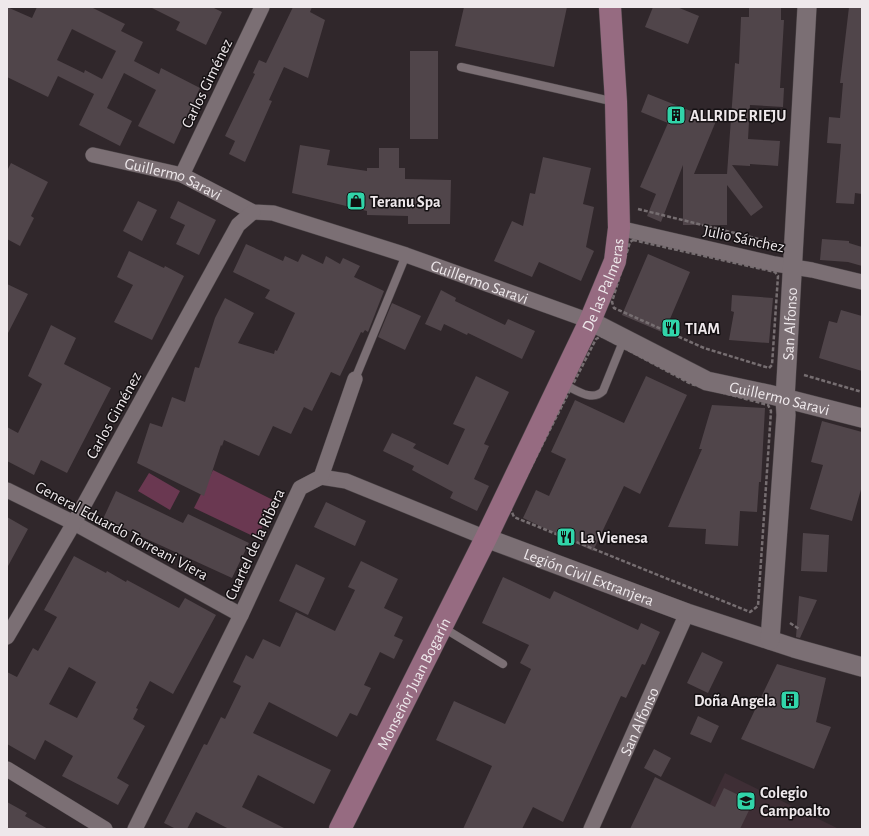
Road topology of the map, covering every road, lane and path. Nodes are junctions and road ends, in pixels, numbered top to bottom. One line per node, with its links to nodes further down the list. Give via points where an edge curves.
1 (262, 7): 7 (street, Carlos Giménez)
2 (610, 7): 5 (main road, De las Palmeras)
3 (807, 7): 13 (street, San Alfonso)
4 (461, 67): 5 (lane)
5 (616, 102): 10 (main road, De las Palmeras)
6 (93, 155): 7 (street, Guillermo Saravi)
7 (182, 175): 9 (street, Guillermo Saravi)
8 (635, 208): 11 (path, Julio Sánchez, via 777,244)
9 (253, 212): 12 (street, Guillermo Saravi, via 273,213); 28 (street, Carlos Giménez, via 238,225)
10 (619, 228): 13 (street, Julio Sánchez); 16 (main road, De las Palmeras, via 615,260)
11 (779, 242)
12 (406, 255): 16 (street, Guillermo Saravi); 20 (lane)
13 (793, 266): 14 (street, Julio Sánchez); 23 (street, San Alfonso)
14 (862, 282)
15 (613, 304): 18 (path, via 614,308 704,348)
16 (590, 321): 17 (street, Guillermo Saravi); 21 (main road, De las Palmeras)
17 (624, 338): 21 (lane, via 603,391 598,396 591,397); 23 (street, Guillermo Saravi, via 707,381)
18 (771, 367)
19 (803, 374): 22 (path, Guillermo Saravi)
20 (355, 379): 25 (street)
21 (560, 383): 29 (main road, De las Palmeras)
22 (862, 392)
23 (785, 398): 24 (street, Guillermo Saravi); 37 (street, San Alfonso, via 786,415)
24 (862, 418)
25 (321, 477): 29 (street, Legión Civil Extranjera, via 346,481); 34 (street, Cuartel de la Ribera, via 300,488)
26 (7, 490): 28 (street, General Eduardo Torreani Viera)
27 (514, 517): 30 (path, Legión Civil Extranjera)
28 (74, 523): 34 (street, General Eduardo Torreani Viera); 36 (street, Carlos Giménez)
29 (486, 538): 33 (street, Legión Civil Extranjera); 35 (main road, Monseñor Juan Bogarín)
30 (713, 597): 31 (path); 32 (path, Legión Civil Extranjera, via 750,612)
31 (712, 601)
32 (754, 609)
33 (687, 613): 37 (street, Legión Civil Extranjera); 44 (street, San Alfonso)
34 (241, 614): 42 (street, Cuartel de la Ribera)
35 (442, 627): 38 (lane); 43 (main road, Monseñor Juan Bogarín)
36 (7, 637)
37 (770, 640): 39 (street, Legión Civil Extranjera)
38 (503, 664)
39 (862, 667)
40 (7, 769): 41 (street)
41 (105, 829)
42 (135, 829)
43 (340, 829)
44 (591, 829)

